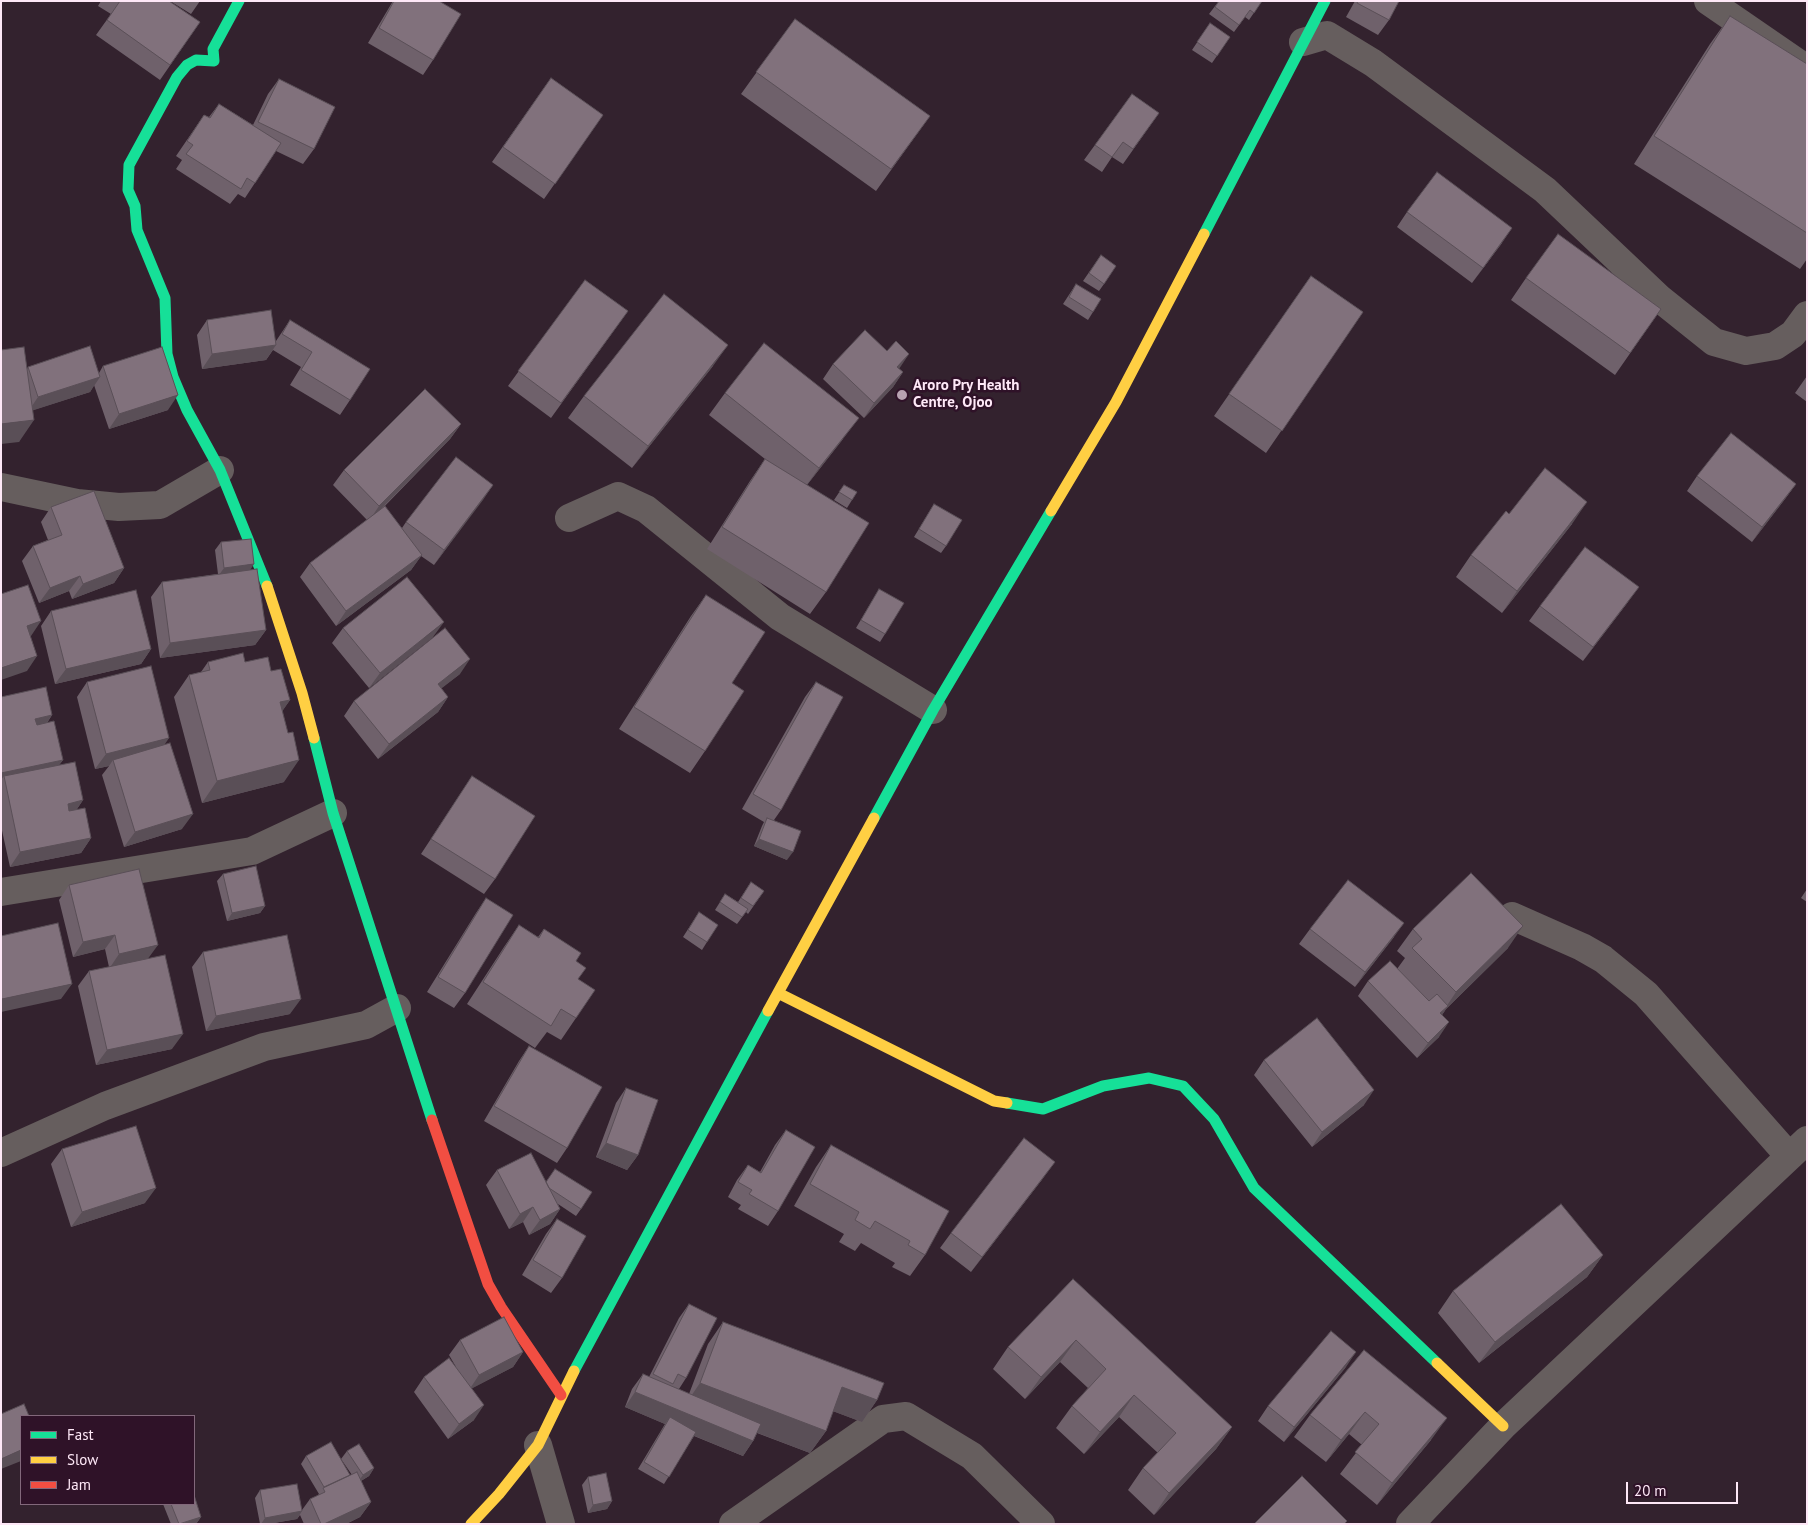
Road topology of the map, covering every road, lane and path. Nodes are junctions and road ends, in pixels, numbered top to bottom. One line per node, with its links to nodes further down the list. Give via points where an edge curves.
1 (239, 1): 7 (street, via 213,49 214,61 196,60 187,64 177,77 129,166 128,190 135,206 137,230 165,298 167,354 173,377)
2 (1324, 1): 4 (street)
3 (1708, 1): 5 (street)
4 (1304, 42): 6 (street, via 1327,35 1373,63 1545,190 1658,298 1714,342 1746,351 1775,346 1793,334); 10 (street, via 1116,402)
5 (1807, 69)
6 (1807, 315)
7 (220, 470): 8 (street, via 160,505 119,507 78,503); 11 (street, via 274,608 302,693)
8 (1, 486)
9 (570, 518): 10 (street, via 618,496 646,509 780,617)
10 (933, 710): 14 (street)
11 (333, 813): 12 (street, via 252,851); 15 (street)
12 (1, 892)
13 (1512, 916): 16 (street, via 1603,959 1646,994)
14 (778, 993): 18 (street); 19 (street, via 994,1101 1043,1110 1102,1086 1149,1078 1184,1086 1214,1119 1254,1188)
15 (397, 1008): 17 (street, via 366,1025 264,1047 105,1106); 18 (street, via 456,1196 488,1284 500,1307)
16 (1798, 1148): 19 (street)
17 (1, 1153)
18 (561, 1395): 20 (street)
19 (1503, 1426): 25 (street)
20 (538, 1445): 21 (street); 22 (street)
21 (470, 1524)
22 (561, 1524)
23 (733, 1524): 24 (street, via 883,1419 906,1416 972,1456)
24 (1040, 1524)
25 (1410, 1524)

